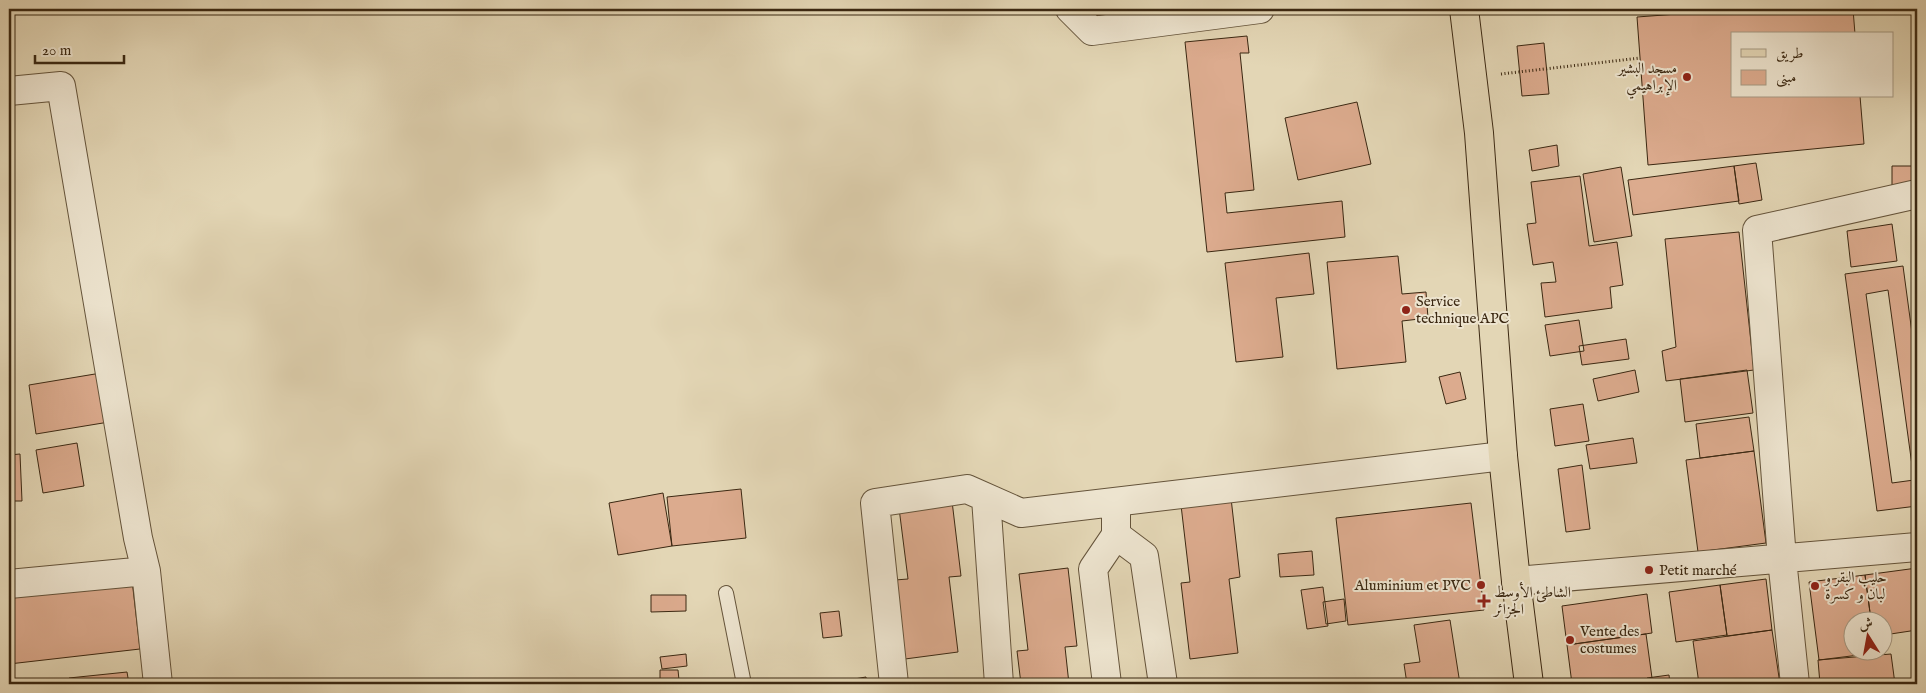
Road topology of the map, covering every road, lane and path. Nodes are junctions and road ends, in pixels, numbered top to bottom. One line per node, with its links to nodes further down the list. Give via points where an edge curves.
1 (1070, 9): 2 (street, via 1092,31)
2 (1260, 9)
3 (1464, 9): 5 (main road)
4 (1640, 58): 5 (path)
5 (1474, 77): 8 (main road)
6 (9, 91): 14 (street, via 61,86)
7 (1917, 194): 13 (street, via 1757,230)
8 (1503, 456): 10 (street); 15 (main road)
9 (986, 498): 10 (street, via 1021,513); 20 (street, via 967,489 874,503); 21 (street)
10 (1116, 503): 11 (street)
11 (1116, 535): 22 (street, via 1093,570); 23 (street, via 1144,556)
12 (1917, 547): 13 (street)
13 (1782, 559): 15 (street); 25 (street)
14 (146, 571): 16 (street); 18 (street)
15 (1516, 581): 24 (main road)
16 (9, 584)
17 (726, 592): 19 (lane)
18 (158, 684)
19 (744, 684)
20 (894, 684)
21 (999, 684)
22 (1107, 684)
23 (1162, 684)
24 (1529, 684)
25 (1795, 684)

